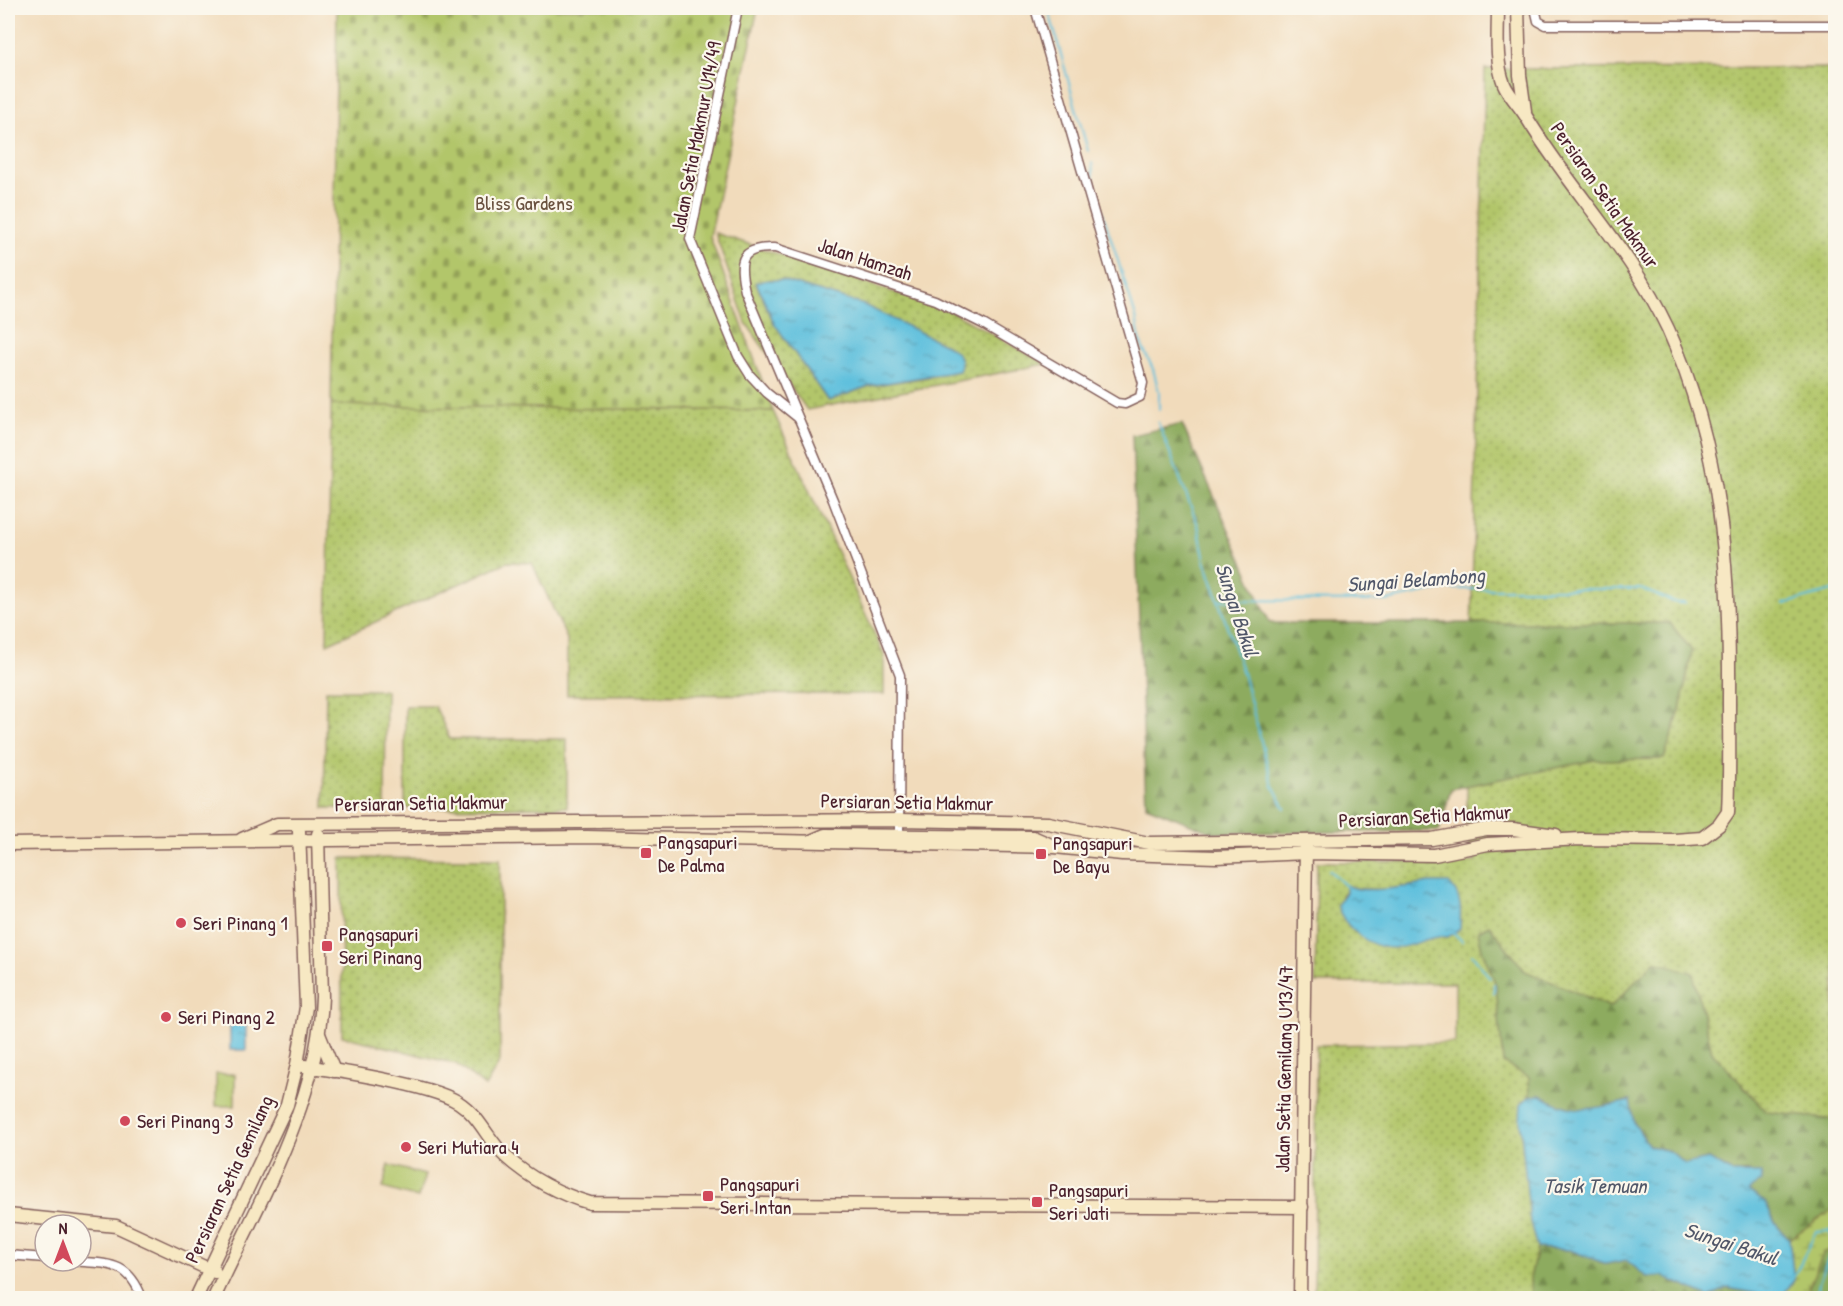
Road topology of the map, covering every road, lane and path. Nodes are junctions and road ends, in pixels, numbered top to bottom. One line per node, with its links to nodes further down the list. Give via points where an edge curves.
1 (738, 8): 8 (street, Jalan Setia Makmur U14/49, via 690,239 738,357 767,393)
2 (1035, 8): 8 (street, Jalan Hamzah, via 1143,383 1140,397 1117,403 935,300 794,253 756,247 746,253 742,262 745,291)
3 (1498, 8): 7 (street, Persiaran Setia Makmur, via 1498,54 1504,85)
4 (1518, 8): 7 (street, via 1520,75)
5 (1535, 10): 6 (street, via 1545,25)
6 (1836, 25)
7 (1526, 115): 18 (street, Persiaran Setia Makmur, via 1550,156 1633,264 1669,331 1702,424 1717,488 1725,548 1728,812 1702,838 1488,844 1434,855)
8 (798, 418): 9 (street, Jalan Hamzah, via 900,675)
9 (900, 820): 11 (street, Persiaran Setia Makmur); 12 (street, Jalan Hamzah); 18 (street, Persiaran Setia Makmur, via 1048,823 1149,843)
10 (299, 824): 11 (street, Persiaran Setia Makmur); 13 (street, Persiaran Setia Gemilang); 15 (street, Persiaran Setia Makmur, via 277,824)
11 (318, 824): 14 (street, Persiaran Setia Gemilang)
12 (899, 835): 16 (street, via 825,835); 19 (street, via 1033,837)
13 (299, 839): 14 (street, Persiaran Setia Makmur); 15 (street, Persiaran Setia Makmur); 21 (street, Persiaran Setia Gemilang, via 306,1007)
14 (318, 839): 16 (street, Persiaran Setia Makmur, via 587,837); 20 (street, Persiaran Setia Gemilang, via 322,997)
15 (233, 843): 17 (street, Persiaran Setia Makmur)
16 (804, 843): 19 (street, Persiaran Setia Makmur)
17 (8, 844)
18 (1306, 847): 19 (street, Persiaran Setia Makmur, via 1216,857); 25 (street, Jalan Setia Gemilang U13/47)
19 (1055, 848)
20 (319, 1031): 22 (street, Persiaran Setia Gemilang); 23 (street)
21 (297, 1065): 22 (street); 30 (street, Persiaran Setia Gemilang, via 287,1105)
22 (312, 1067): 23 (street); 24 (street, Persiaran Setia Gemilang)
23 (334, 1071): 24 (street); 25 (street, via 439,1094 458,1102 478,1119 506,1157 568,1197 590,1203)
24 (307, 1087): 31 (street, Persiaran Setia Gemilang, via 283,1151)
25 (1302, 1207): 35 (street, Jalan Setia Gemilang U13/47)
26 (8, 1215): 30 (street, via 116,1226)
27 (8, 1255): 28 (street)
28 (33, 1257)
29 (93, 1264): 32 (street, via 119,1267 134,1280)
30 (209, 1269): 31 (street); 33 (street, Persiaran Setia Gemilang)
31 (224, 1276): 34 (street, Persiaran Setia Gemilang)
32 (142, 1299)
33 (196, 1299)
34 (214, 1299)
35 (1300, 1299)

